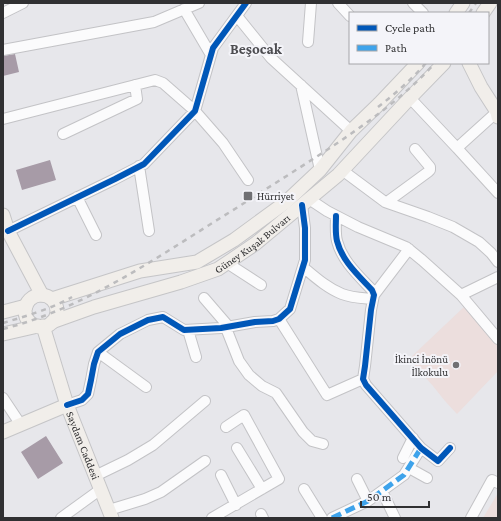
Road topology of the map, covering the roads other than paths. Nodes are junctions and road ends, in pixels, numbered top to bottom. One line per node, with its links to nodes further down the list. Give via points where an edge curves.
1 (23, 3): 13 (street)
2 (199, 3): 9 (street)
3 (246, 3): 15 (street)
4 (311, 3): 16 (street)
5 (338, 3): 14 (street)
6 (413, 3): 10 (street)
7 (463, 3): 11 (main road)
8 (490, 3): 12 (main road)
9 (184, 9): 17 (street, via 154,22); 18 (street)
10 (422, 12)
11 (457, 12)
12 (485, 12)
13 (3, 13)
14 (349, 15)
15 (237, 16): 18 (street); 23 (street, via 271,58)
16 (308, 42)
17 (3, 50)
18 (211, 54): 25 (street)
19 (415, 64): 28 (main road, Güney Kuşak Bulvarı)
20 (443, 64): 24 (main road, Güney Kuşak Bulvarı)
21 (469, 64): 26 (main road, via 480,87)
22 (135, 85): 25 (street, via 155,80 163,83); 27 (street); 29 (street, via 137,99)
23 (301, 85): 28 (street); 33 (street)
24 (410, 98): 30 (street); 34 (main road, Güney Kuşak Bulvarı)
25 (194, 111): 32 (street, via 144,164); 35 (street, via 223,144)
26 (498, 113): 30 (street)
27 (3, 119)
28 (351, 131): 33 (main road, Güney Kuşak Bulvarı)
29 (63, 134)
30 (457, 148): 36 (street)
31 (415, 149): 39 (street, via 430,170)
32 (139, 166): 37 (street); 43 (street)
33 (320, 170): 53 (main road, Güney Kuşak Bulvarı, via 286,202 234,240 196,262 140,271)
34 (342, 170): 38 (main road, Güney Kuşak Bulvarı); 39 (street)
35 (248, 180)
36 (498, 193)
37 (77, 197): 42 (street); 44 (street)
38 (305, 202): 41 (street); 47 (main road, Güney Kuşak Bulvarı, via 255,244); 48 (street)
39 (387, 202): 46 (street, via 453,227 479,242)
40 (3, 215): 42 (main road)
41 (336, 216): 45 (street); 54 (street, via 336,240 340,250 372,290)
42 (8, 231): 49 (main road)
43 (149, 231)
44 (96, 235)
45 (409, 249): 52 (street); 54 (street)
46 (498, 262)
47 (227, 263): 51 (street); 59 (main road, Güney Kuşak Bulvarı, via 218,269 181,282 94,307)
48 (303, 267): 54 (street, via 342,294 355,298); 58 (street, via 290,308)
49 (28, 268): 53 (main road); 56 (main road)
50 (498, 277): 52 (street)
51 (261, 285)
52 (461, 295): 63 (street)
53 (47, 297): 56 (main road, via 37,295); 59 (main road, via 55,303 57,313)
54 (373, 297): 66 (street)
55 (204, 298): 60 (street)
56 (27, 303): 57 (main road); 59 (main road, via 25,311 29,321)
57 (3, 312)
58 (279, 319): 60 (street); 66 (street, via 327,394)
59 (44, 325): 62 (main road, Güney Kuşak Bulvarı); 70 (main road, Saydam Caddesi)
60 (227, 327): 61 (street); 75 (street, via 239,361 248,375 276,393 303,432 312,440)
61 (188, 330): 64 (street, via 163,317 148,320 120,334); 65 (street)
62 (3, 334)
63 (498, 339)
64 (98, 352): 67 (street); 70 (street, via 88,394 82,400)
65 (196, 357)
66 (363, 379): 74 (street)
67 (146, 387)
68 (3, 398): 71 (street)
69 (205, 401): 83 (street, via 153,445)
70 (67, 405): 71 (main road); 83 (main road, Saydam Caddesi)
71 (21, 425): 73 (main road)
72 (226, 427): 88 (street, via 244,415 279,479)
73 (3, 432)
74 (413, 438): 77 (street); 79 (street)
75 (323, 444)
76 (237, 448): 88 (street)
77 (421, 448): 78 (street, via 438,461); 81 (street)
78 (450, 448)
79 (403, 458)
80 (205, 461): 93 (street, via 161,492)
81 (409, 468): 84 (street); 90 (street)
82 (221, 475): 92 (street)
83 (95, 476): 87 (main road, Saydam Caddesi)
84 (427, 478)
85 (357, 479): 91 (street)
86 (498, 484): 99 (street, via 492,480)
87 (101, 489): 93 (main road, Saydam Caddesi); 94 (street)
88 (262, 489): 92 (street)
89 (304, 489): 96 (street)
90 (382, 492): 91 (street); 98 (street)
91 (368, 501): 97 (street)
92 (236, 504): 95 (street)
93 (110, 515)
94 (61, 518)
95 (212, 518)
96 (322, 518)
97 (332, 518)
98 (395, 518)
99 (471, 518)

